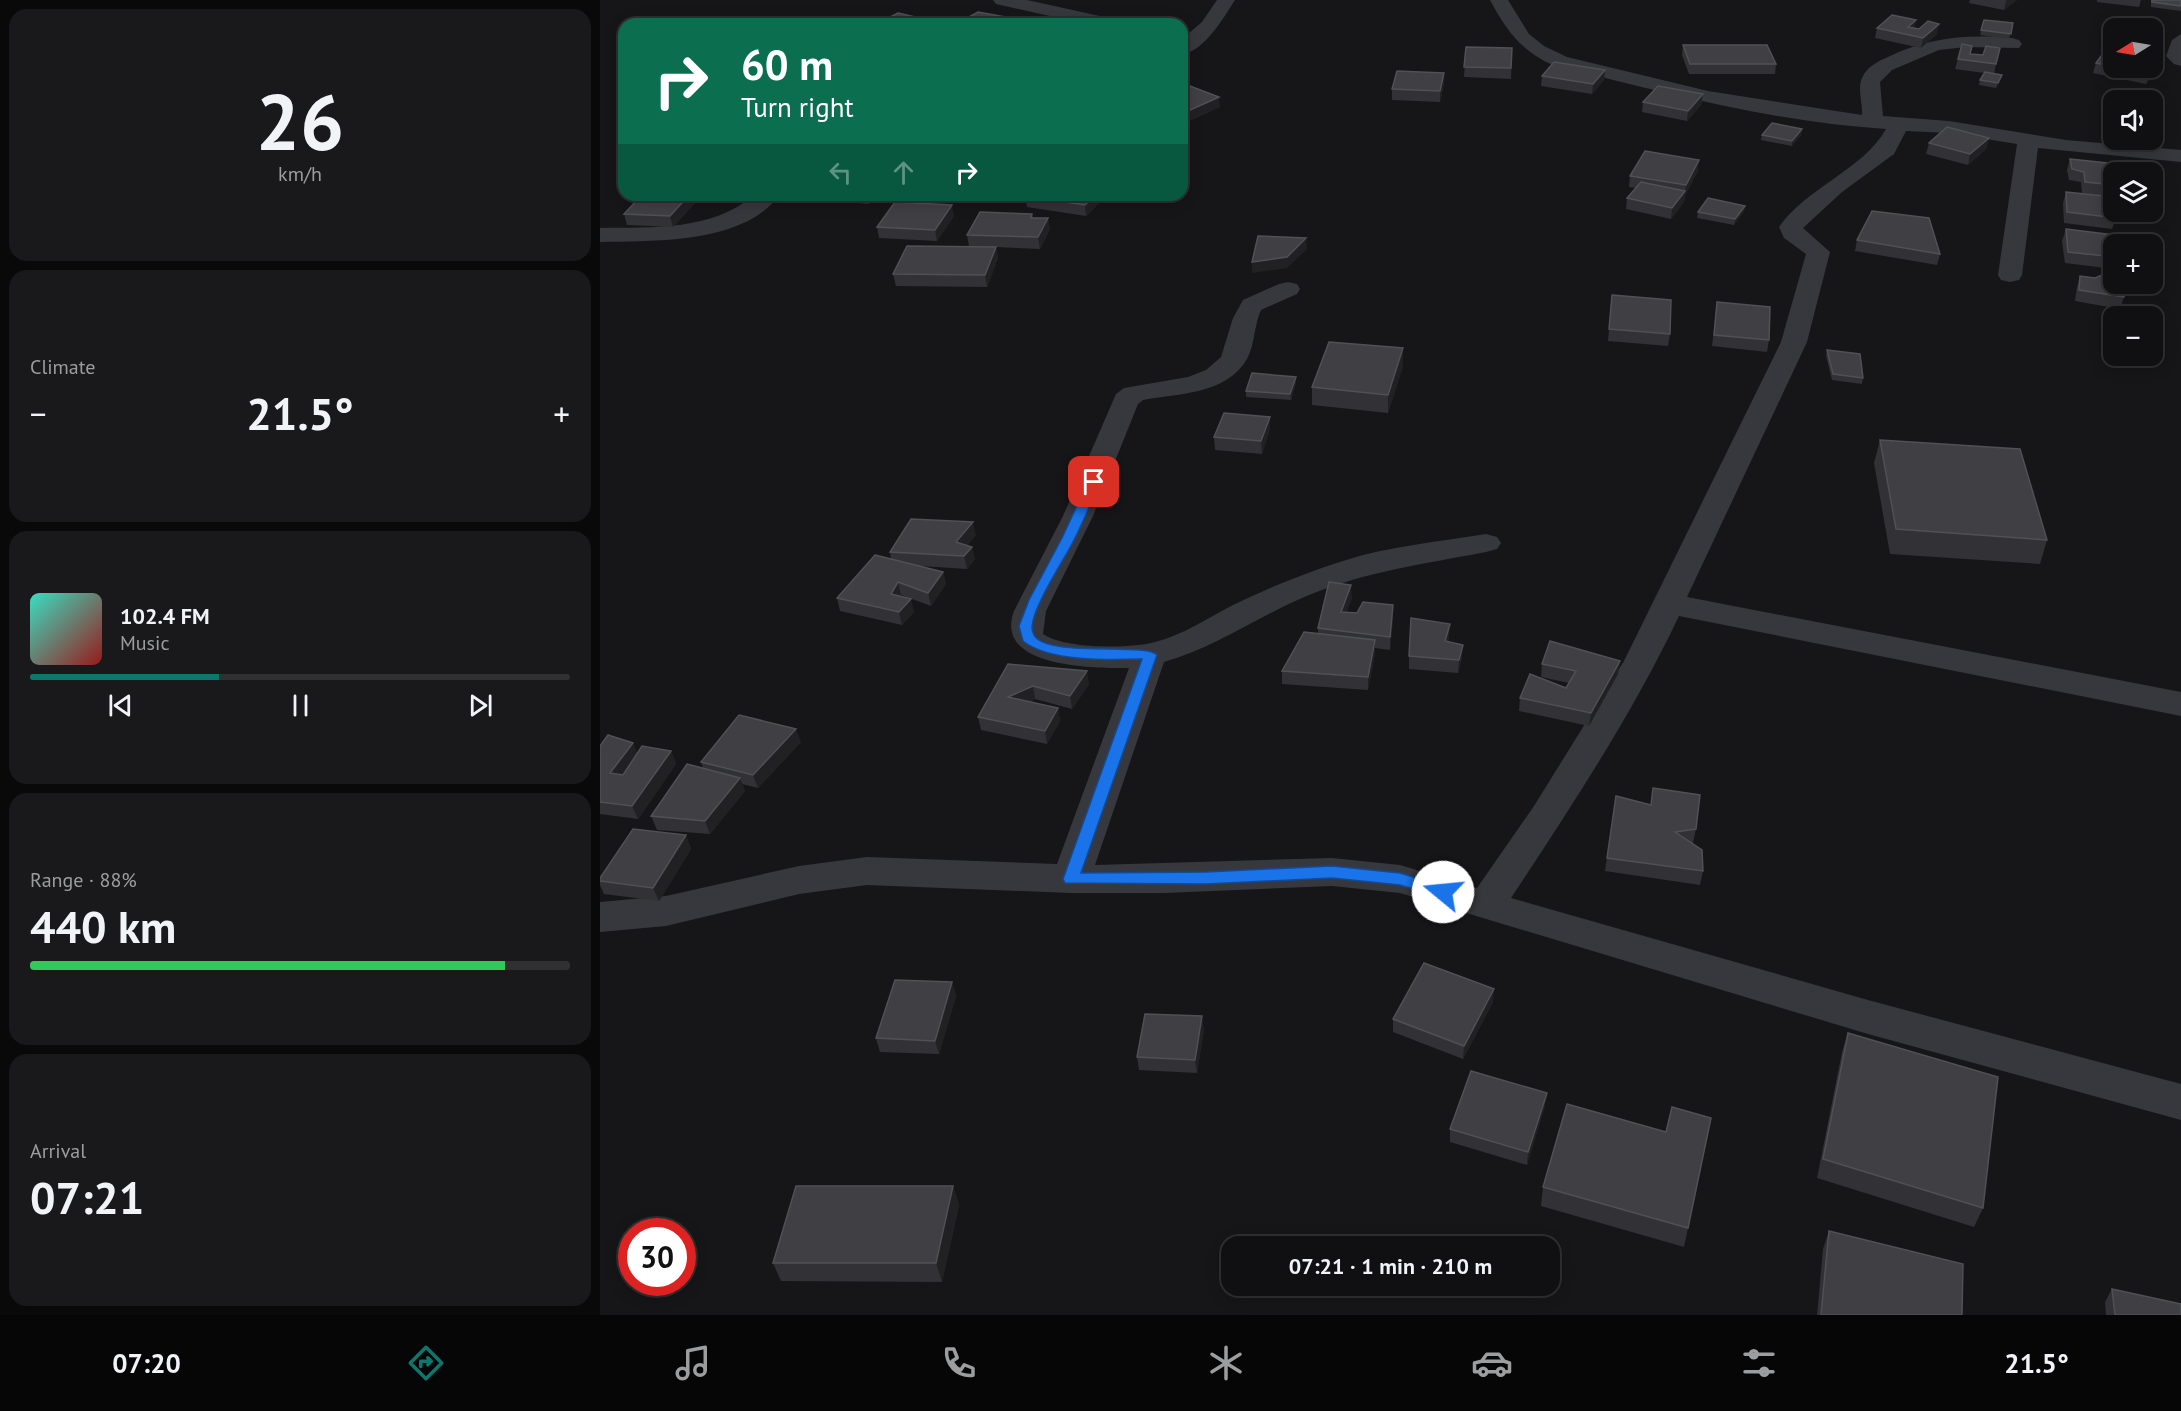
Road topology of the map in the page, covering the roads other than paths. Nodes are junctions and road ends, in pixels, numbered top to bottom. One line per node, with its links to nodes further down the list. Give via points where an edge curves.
1 (1002, 0): 4 (street)
2 (1226, 0): 6 (street, via 1209,26)
3 (1502, 0): 9 (street, via 1526,44 1560,61 1708,97)
4 (1084, 18)
5 (2181, 40): 8 (street, via 2176,56)
6 (1188, 44)
7 (2012, 44): 9 (street, via 1952,40 1921,48 1881,69 1870,82 1871,97)
8 (2181, 60)
9 (1885, 123): 10 (street, via 1949,127); 17 (street, via 1886,149 1791,226 1792,233 1818,252 1794,342)
10 (2028, 140): 11 (street); 14 (street)
11 (2181, 156)
12 (763, 201): 13 (street, via 731,220 680,231)
13 (600, 235)
14 (2010, 275)
15 (1288, 289): 18 (street, via 1252,305 1242,324 1234,358 1221,372 1204,381 1134,394 1126,400 1093,484 1026,626 1028,638 1037,645 1112,656)
16 (1486, 543): 18 (street, via 1360,566 1247,610 1179,646)
17 (1669, 604): 19 (street); 21 (street, via 1641,661)
18 (1150, 655): 20 (street)
19 (2181, 704)
20 (1071, 879): 21 (street, via 1332,872 1400,879); 22 (street, via 867,871 800,880 666,911)
21 (1486, 906): 23 (street, via 1868,1017)
22 (600, 916)
23 (2181, 1102)

